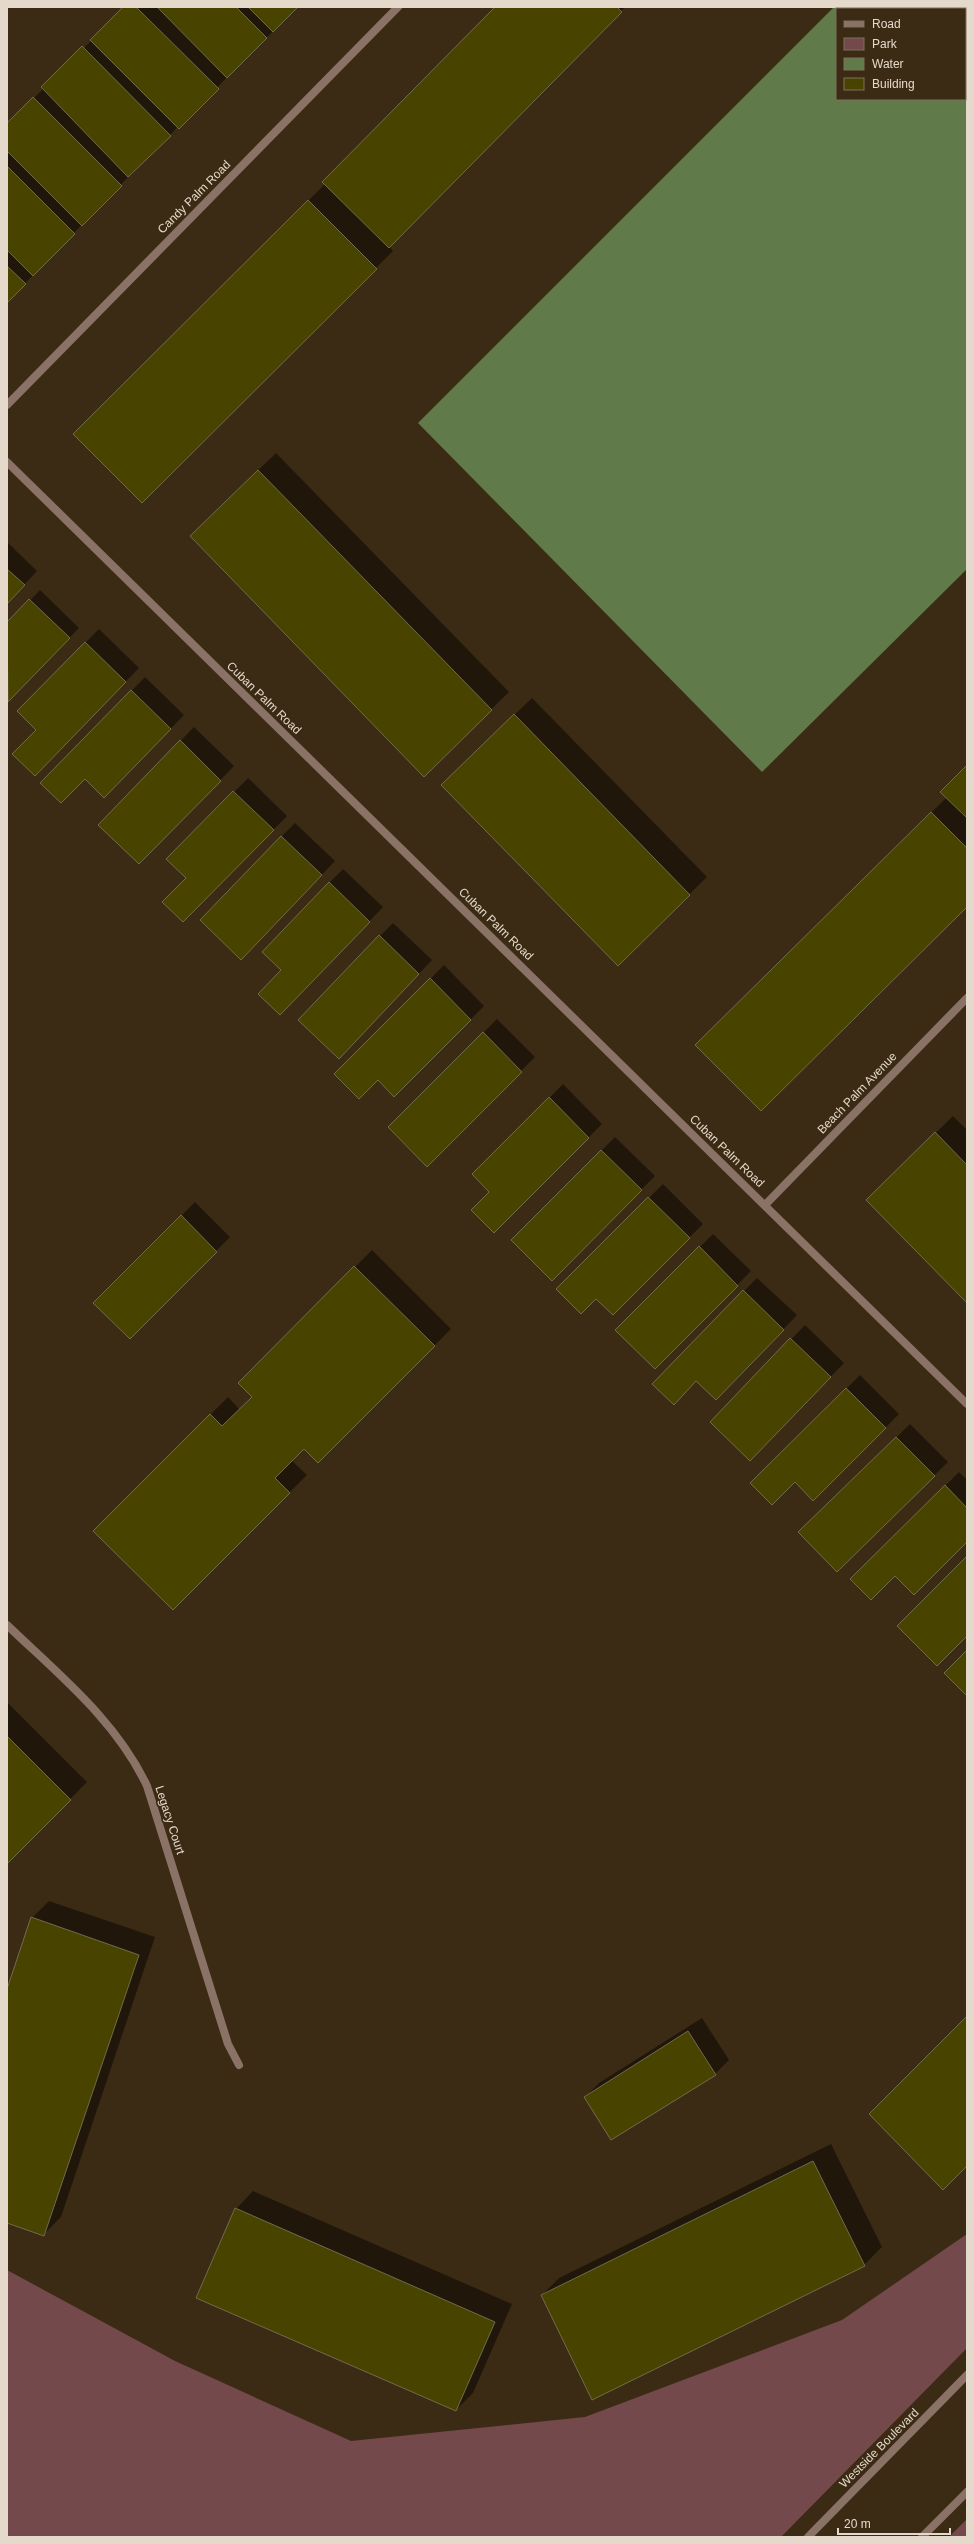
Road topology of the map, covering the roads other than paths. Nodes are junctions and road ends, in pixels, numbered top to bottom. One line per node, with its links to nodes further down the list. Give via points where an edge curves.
1 (398, 7): 2 (street, Candy Palm Road)
2 (7, 404)
3 (7, 462): 5 (street, Cuban Palm Road)
4 (967, 998): 5 (street, Beach Palm Avenue)
5 (765, 1205): 6 (street, Cuban Palm Road)
6 (967, 1404)
7 (7, 1625): 8 (street, Legacy Court, via 94,1709 137,1764 147,1786 228,2044)
8 (239, 2065)
9 (967, 2376): 11 (street, Westside Boulevard)
10 (967, 2492): 12 (street)
11 (808, 2537)
12 (922, 2537)

